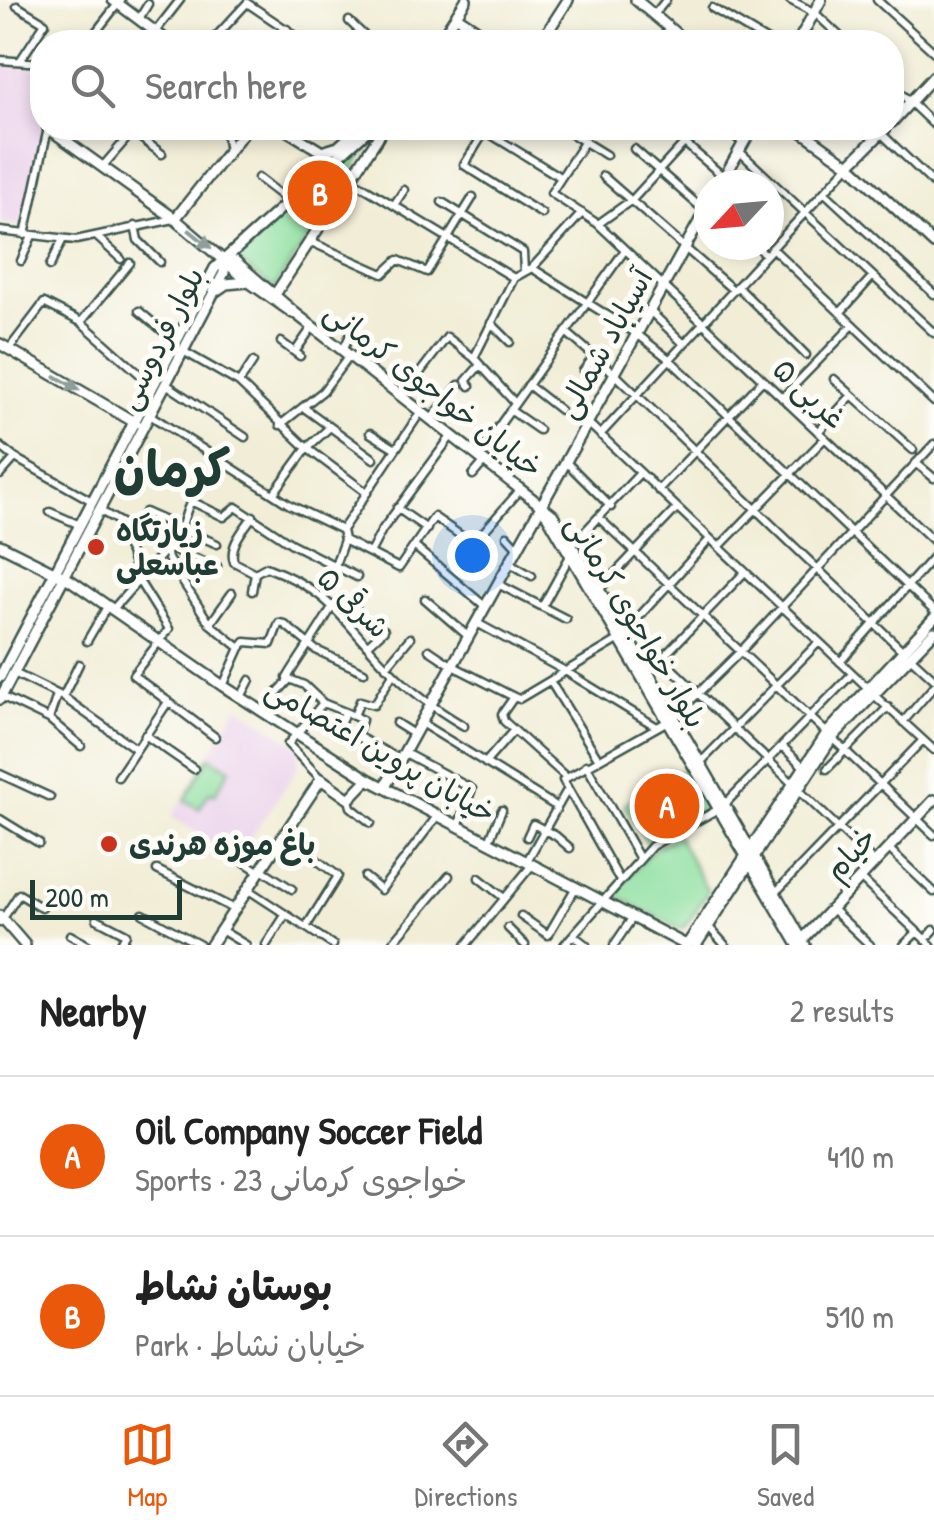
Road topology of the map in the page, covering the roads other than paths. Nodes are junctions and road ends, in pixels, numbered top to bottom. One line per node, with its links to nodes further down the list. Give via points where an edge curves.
1 (180, 0): 24 (street)
2 (465, 0): 15 (main road)
3 (568, 0): 29 (main road)
4 (636, 0): 16 (main road)
5 (666, 0): 16 (street)
6 (790, 0): 14 (street)
7 (821, 0): 14 (main road)
8 (877, 0): 34 (street)
9 (117, 1): 17 (main road); 22 (street)
10 (249, 1): 19 (street); 25 (street)
11 (148, 4): 17 (street)
12 (17, 6): 21 (street, via 45,23)
13 (712, 8): 30 (street)
14 (815, 13): 31 (main road); 32 (street)
15 (456, 16): 27 (main road); 28 (main road)
16 (654, 16): 20 (main road)
17 (138, 19): 23 (main road)
18 (349, 20): 26 (street)
19 (287, 29)
20 (669, 29)
21 (40, 30)
22 (96, 30)
23 (152, 30)
24 (157, 30)
25 (222, 30)
26 (359, 30)
27 (447, 30)
28 (477, 30)
29 (549, 30)
30 (749, 30)
31 (805, 30)
32 (833, 30)
33 (30, 46): 36 (street)
34 (934, 52)
35 (0, 60): 36 (street)
36 (20, 61): 37 (street)
37 (30, 62)
38 (934, 76): 40 (main road)
39 (904, 96): 40 (street)
40 (910, 102): 41 (main road); 42 (street)
41 (904, 109)
42 (934, 125)
43 (46, 140): 97 (street)
44 (65, 140): 70 (main road)
45 (125, 140): 70 (street)
46 (146, 140): 67 (street)
47 (226, 140): 66 (street)
48 (238, 140): 66 (main road)
49 (299, 140): 62 (main road)
50 (347, 140): 62 (main road, via 330,152)
51 (356, 140): 79 (main road)
52 (377, 140): 77 (main road)
53 (479, 140): 91 (street, via 464,165)
54 (503, 140): 75 (street)
55 (582, 140): 63 (street)
56 (735, 140): 64 (street)
57 (745, 140): 64 (main road)
58 (814, 140): 69 (main road)
59 (874, 140): 69 (main road)
60 (888, 140): 78 (street)
61 (687, 141): 71 (street); 73 (street)
62 (302, 142): 79 (main road, via 316,159)
63 (585, 142): 68 (street); 75 (street)
64 (741, 147): 72 (main road); 89 (street)
65 (634, 149): 73 (street)
66 (229, 152): 92 (main road)
67 (162, 154)
68 (606, 156)
69 (849, 165): 81 (street); 103 (main road)
70 (102, 166): 92 (main road)
71 (712, 170)
72 (728, 170)
73 (662, 171): 83 (street); 84 (street)
74 (602, 176): 84 (street)
75 (560, 177): 88 (street, via 552,193)
76 (258, 178): 85 (street)
77 (352, 180): 87 (street); 102 (main road)
78 (934, 184)
79 (304, 186): 85 (main road)
80 (404, 190): 87 (street)
81 (824, 192): 89 (street); 122 (street)
82 (473, 197): 90 (street)
83 (694, 197)
84 (633, 200): 93 (street); 104 (street)
85 (288, 201): 107 (main road)
86 (442, 202): 90 (street)
87 (394, 205): 100 (street)
88 (582, 212): 93 (street); 114 (street)
89 (805, 212): 98 (street); 115 (street)
90 (463, 214): 100 (street); 114 (street, via 522,252)
91 (542, 214)
92 (175, 219): 94 (street); 107 (main road, one-way to 107)
93 (598, 224): 105 (street)
94 (135, 226): 99 (street); 112 (street, via 138,240)
95 (0, 231): 97 (street)
96 (694, 232): 104 (main road, آسیاباد شمالی)
97 (28, 235): 101 (street); 110 (street)
98 (784, 235)
99 (96, 236): 101 (street); 106 (street)
100 (449, 238): 102 (street, via 430,271 398,260 385,274); 116 (street)
101 (63, 239): 113 (street)
102 (310, 242): 121 (main road)
103 (934, 244)
104 (686, 246): 118 (main road, آسیاباد شمالی); 119 (street)
105 (625, 250): 118 (street); 123 (street)
106 (121, 259)
107 (224, 259): 117 (main road); 120 (main road, بلوار فردوسی); 121 (main road, via 235,260); 137 (main road, بلوار فردوسی)
108 (761, 260): 119 (street)
109 (779, 260): 126 (street)
110 (21, 262)
111 (130, 262): 129 (street)
112 (160, 262)
113 (50, 266)
114 (528, 270): 116 (street); 123 (street)
115 (872, 277): 126 (street); 135 (street)
116 (514, 278): 131 (street)
117 (249, 282): 120 (main road); 127 (main road)
118 (664, 286): 125 (main road, آسیاباد شمالی); 130 (street, ۵ غربی)
119 (735, 288): 130 (street); 145 (street)
120 (214, 293): 142 (main road, بلوار فردوسی)
121 (276, 293): 127 (main road)
122 (934, 294)
123 (588, 303): 134 (street); 136 (street)
124 (139, 311): 137 (street)
125 (650, 311): 136 (main road, آسیاباد شمالی); 140 (street)
126 (840, 312): 132 (street)
127 (296, 313): 133 (main road, خیابان خواجوی کرمانی)
128 (357, 320): 143 (street)
129 (80, 322): 141 (street, via 44,303); 160 (street)
130 (702, 322): 140 (street); 154 (street, ۵ غربی)
131 (491, 323): 139 (street); 149 (street)
132 (853, 325): 166 (street); 167 (street)
133 (313, 326): 138 (street, via 297,354); 143 (main road, خیابان خواجوی کرمانی)
134 (566, 332): 144 (street); 150 (street)
135 (934, 332)
136 (637, 334): 147 (street); 152 (main road, آسیاباد شمالی)
137 (176, 342): 160 (main road, بلوار فردوسی)
138 (281, 342)
139 (510, 342)
140 (683, 344): 147 (street)
141 (4, 347): 176 (main road, one-way to 176)
142 (184, 351): 155 (street); 156 (main road, بلوار فردوسی)
143 (347, 352): 157 (main road, خیابان خواجوی کرمانی); 168 (street, via 323,391)
144 (595, 355): 151 (street); 152 (street)
145 (806, 355)
146 (534, 356): 150 (street)
147 (668, 359): 162 (street); 173 (street)
148 (253, 362): 155 (street)
149 (477, 362): 161 (street); 163 (street, via 447,337); 169 (street)
150 (542, 365): 159 (street)
151 (582, 370)
152 (615, 374): 162 (street); 175 (main road, آسیاباد شمالی)
153 (834, 378): 164 (street)
154 (763, 380): 166 (street, ۵ غربی); 173 (street)
155 (238, 383): 177 (street)
156 (166, 384): 172 (main road, بلوار فردوسی); 184 (street)
157 (390, 385): 163 (main road, خیابان خواجوی کرمانی); 165 (street)
158 (460, 385): 174 (street)
159 (528, 385): 169 (street); 171 (street)
160 (153, 386): 176 (main road, بلوار فردوسی)
161 (470, 386)
162 (637, 394): 182 (street); 189 (street)
163 (403, 395): 170 (main road, خیابان خواجوی کرمانی)
164 (852, 395): 183 (street); 190 (street)
165 (382, 397)
166 (782, 398): 183 (street, ۵ غربی)
167 (934, 402)
168 (303, 407): 177 (street); 178 (street)
169 (512, 407): 179 (street); 192 (street)
170 (422, 410): 174 (main road, خیابان خواجوی کرمانی); 188 (street)
171 (560, 410)
172 (150, 415): 176 (main road, بلوار فردوسی); 207 (street)
173 (729, 416): 189 (street); 201 (street)
174 (432, 418): 181 (main road, خیابان خواجوی کرمانی)
175 (588, 423): 182 (street); 196 (main road, آسیاباد شمالی)
176 (139, 424): 210 (main road, بلوار فردوسی); 216 (main road, بلوار فردوسی)
177 (280, 426): 187 (street)
178 (330, 428): 187 (street); 194 (street)
179 (539, 430)
180 (370, 433): 188 (street)
181 (452, 434): 192 (main road, خیابان خواجوی کرمانی); 213 (street)
182 (600, 435): 199 (street)
183 (821, 435): 195 (street, ۵ غربی); 201 (street)
184 (245, 437)
185 (934, 444): 198 (street)
186 (0, 446): 193 (street)
187 (307, 448): 207 (street); 208 (street)
188 (396, 449): 208 (street)
189 (696, 450): 206 (street); 215 (street)
190 (913, 450)
191 (857, 451): 195 (street)
192 (482, 456): 202 (street); 205 (main road, خیابان خواجوی کرمانی)
193 (15, 458): 203 (street); 210 (street)
194 (374, 460)
195 (848, 460): 200 (street, ۵ غربی)
196 (566, 462): 211 (main road, آسیاباد شمالی); 212 (street)
197 (872, 462): 200 (street)
198 (916, 463): 204 (street); 209 (street)
199 (640, 473): 206 (street); 212 (street)
200 (862, 473): 209 (street, ۵ غربی)
201 (791, 474): 215 (street); 226 (street)
202 (473, 475)
203 (0, 476)
204 (934, 478)
205 (522, 488): 211 (main road, خیابان خواجوی کرمانی); 223 (street, via 472,544 434,517)
206 (658, 490): 214 (street)
207 (274, 493): 224 (street)
208 (367, 493): 224 (street)
209 (886, 496): 226 (street); 230 (street, ۵ غربی)
210 (92, 502): 220 (main road, بلوار فردوسی)
211 (542, 506): 234 (main road, آسیاباد شمالی); 237 (main road, بلوار خواجوی کرمانی)
212 (611, 507): 219 (street)
213 (397, 508): 223 (street); 239 (street)
214 (677, 508): 228 (street); 238 (street)
215 (757, 509): 233 (street); 244 (street)
216 (100, 510): 221 (street); 247 (main road, بلوار فردوسی)
217 (50, 512): 220 (street)
218 (252, 516): 222 (street, via 233,507 224,516 191,501); 242 (street); 246 (street, شرقی ۵, via 232,550 234,562)
219 (600, 519): 237 (street); 238 (street)
220 (80, 525): 247 (main road, بلوار فردوسی)
221 (127, 525): 225 (street); 250 (street, via 121,536)
222 (179, 527): 225 (street, via 145,512); 231 (street); 236 (street)
223 (427, 529): 232 (street)
224 (342, 530): 229 (street)
225 (136, 532): 236 (street)
226 (852, 532): 244 (street); 253 (street)
227 (507, 536): 234 (street)
228 (710, 539): 233 (street); 252 (street)
229 (344, 540): 239 (street); 242 (street)
230 (934, 541)
231 (216, 544)
232 (415, 547): 239 (street, via 399,568); 262 (street)
233 (719, 547): 245 (street)
234 (518, 548): 241 (main road, آسیاباد شمالی)
235 (2, 550): 247 (main road, خیابان پروین اعتصامی)
236 (170, 550): 243 (street); 250 (street); 272 (street, via 168,559)
237 (571, 551): 254 (main road, بلوار خواجوی کرمانی); 263 (street); 277 (main road, بلوار خواجوی کرمانی)
238 (635, 552): 252 (street); 254 (street)
239 (370, 553)
240 (934, 556): 253 (street)
241 (510, 563): 248 (street); 251 (main road, آسیاباد شمالی)
242 (334, 565): 249 (street); 257 (street)
243 (216, 566)
244 (819, 568): 264 (street); 271 (street)
245 (745, 572): 264 (street); 267 (street)
246 (255, 573): 255 (street); 257 (street, شرقی ۵, via 266,567)
247 (59, 575): 260 (main road, خیابان پروین اعتصامی); 293 (main road, بلوار فردوسی)
248 (532, 576)
249 (357, 577)
250 (139, 581): 260 (street); 279 (street, via 169,629)
251 (498, 584): 262 (main road, آسیاباد شمالی); 263 (street)
252 (668, 584): 267 (street); 277 (street)
253 (908, 586): 265 (street); 271 (street)
254 (599, 590): 277 (main road, بلوار خواجوی کرمانی)
255 (252, 591)
256 (232, 594): 272 (street)
257 (324, 596): 259 (street, شرقی ۵)
258 (425, 599): 276 (street)
259 (332, 605): 268 (street, شرقی ۵); 280 (street)
260 (111, 606): 266 (main road, خیابان پروین اعتصامی); 281 (street)
261 (356, 606): 268 (street)
262 (486, 607): 270 (main road, آسیاباد شمالی)
263 (542, 607): 269 (street)
264 (782, 607): 282 (street); 286 (street)
265 (934, 614): 287 (main road)
266 (127, 617): 273 (street); 279 (main road, خیابان پروین اعتصامی)
267 (702, 617): 286 (street); 288 (street)
268 (345, 619): 283 (street, شرقی ۵)
269 (566, 619)
270 (477, 623): 276 (main road, آسیاباد شمالی); 294 (street)
271 (874, 623): 287 (street); 289 (street)
272 (210, 624): 284 (street)
273 (118, 630)
274 (384, 630): 283 (street)
275 (934, 632): 287 (main road)
276 (469, 636): 292 (main road, آسیاباد شمالی)
277 (622, 636): 294 (street); 296 (main road, بلوار خواجوی کرمانی); 320 (main road, بلوار خواجوی کرمانی)
278 (410, 638): 291 (street)
279 (158, 640): 304 (main road, خیابان پروین اعتصامی); 312 (street, via 133,675)
280 (309, 641): 284 (street, via 284,624 271,644 245,642); 295 (street); 299 (street)
281 (87, 642)
282 (819, 642): 289 (street); 303 (street)
283 (368, 645): 291 (street, شرقی ۵)
284 (240, 648): 304 (street)
285 (429, 650): 292 (street)
286 (741, 652): 303 (street); 307 (street)
287 (906, 654): 302 (street); 305 (main road)
288 (662, 659): 296 (street); 307 (street)
289 (840, 662): 298 (street)
290 (80, 664): 308 (street)
291 (386, 666): 297 (street, شرقی ۵)
292 (453, 666): 309 (street); 314 (main road, آسیاباد شمالی)
293 (4, 671): 308 (street); 310 (main road, بلوار فردوسی)
294 (566, 671): 301 (street); 325 (street)
295 (364, 672)
296 (648, 673): 320 (main road, بلوار خواجوی کرمانی)
297 (393, 674): 314 (street, شرقی ۵); 317 (street, via 376,703 360,701)
298 (852, 674): 305 (street); 318 (street)
299 (290, 679): 306 (street); 313 (street)
300 (250, 680): 311 (street)
301 (550, 681): 309 (street); 341 (street)
302 (934, 682): 321 (street)
303 (776, 685): 318 (street); 327 (street)
304 (223, 686): 311 (main road, خیابان پروین اعتصامی)
305 (870, 691): 315 (street); 332 (main road)
306 (277, 693)
307 (699, 694): 320 (street); 327 (street)
308 (60, 696): 319 (street); 337 (street)
309 (514, 697): 328 (street, via 502,717)
310 (1, 698): 319 (street)
311 (240, 698): 330 (main road, خیابان پروین اعتصامی)
312 (168, 702): 329 (street); 333 (street)
313 (323, 703): 316 (street); 330 (street)
314 (430, 706): 323 (main road, آسیاباد شمالی); 324 (street, شرقی ۵)
315 (888, 708): 321 (street); 338 (street)
316 (345, 712): 317 (street); 326 (street)
317 (354, 716): 340 (street, via 362,720 356,734)
318 (810, 717): 332 (street); 336 (street)
319 (49, 719): 335 (street)
320 (671, 719): 325 (street); 344 (main road, بلوار خواجوی کرمانی); 380 (main road, بلوار خواجوی کرمانی)
321 (904, 722): 334 (street)
322 (396, 724): 331 (street)
323 (421, 724): 331 (main road, آسیاباد شمالی); 343 (street)
324 (464, 726)
325 (657, 727): 341 (street)
326 (340, 728)
327 (734, 728): 342 (street); 344 (street)
328 (514, 730): 343 (street); 354 (street)
329 (145, 734): 337 (street); 347 (street)
330 (295, 734): 351 (main road, خیابان پروین اعتصامی); 352 (street, via 288,744)
331 (415, 734): 340 (main road, آسیاباد شمالی)
332 (829, 736): 338 (street); 346 (main road); 361 (main road)
333 (215, 737)
334 (923, 740): 339 (street); 355 (street)
335 (81, 746)
336 (782, 746): 342 (street); 346 (street)
337 (136, 749): 350 (street)
338 (845, 750): 348 (street); 355 (street)
339 (934, 750)
340 (403, 756): 356 (main road, آسیاباد شمالی); 370 (street, via 472,789)
341 (598, 758): 345 (street)
342 (768, 760): 353 (street); 362 (street)
343 (485, 762): 363 (street)
344 (700, 763): 362 (main road, بلوار خواجوی کرمانی)
345 (586, 765): 354 (street); 382 (street)
346 (803, 766): 353 (main road)
347 (194, 768)
348 (827, 769)
349 (0, 774): 358 (street)
350 (118, 778)
351 (368, 778): 356 (main road, خیابان پروین اعتصامی); 359 (main road)
352 (321, 779): 359 (main road); 386 (main road)
353 (792, 783): 361 (main road)
354 (565, 784): 363 (street); 391 (street)
355 (880, 784): 367 (street); 371 (street)
356 (386, 788): 366 (main road, خیابان پروین اعتصامی)
357 (803, 794): 371 (street)
358 (50, 798)
359 (349, 800): 369 (street)
360 (934, 800): 367 (main road, خیام)
361 (784, 802): 380 (main road)
362 (724, 805): 380 (main road, بلوار خواجوی کرمانی)
363 (557, 807): 372 (street)
364 (502, 810): 375 (street)
365 (713, 812): 382 (street, via 652,846)
366 (438, 815): 370 (main road, خیابان پروین اعتصامی); 388 (street, via 381,890)
367 (916, 818): 373 (street); 378 (main road, خیام)
368 (0, 819): 376 (street)
369 (371, 822)
370 (458, 826): 375 (main road, خیابان پروین اعتصامی)
371 (839, 828): 383 (street); 398 (street)
372 (544, 830): 374 (street, via 533,824); 377 (street); 384 (street)
373 (934, 835)
374 (527, 837)
375 (488, 842): 384 (main road, خیابان پروین اعتصامی)
376 (39, 843)
377 (570, 848)
378 (888, 848): 383 (main road, خیام); 397 (street)
379 (237, 857): 386 (street)
380 (750, 857): 392 (main road); 393 (main road, بلوار خواجوی کرمانی); 398 (main road, بلوار خواجوی کرمانی); 399 (main road)
381 (316, 860): 414 (street, via 338,876)
382 (640, 860): 391 (street)
383 (875, 862): 390 (main road, خیام)
384 (529, 863): 396 (main road, خیابان پروین اعتصامی); 400 (street)
385 (157, 870): 404 (street)
386 (260, 870): 394 (main road); 395 (street)
387 (449, 876): 412 (street)
388 (365, 877)
389 (479, 878): 400 (street)
390 (860, 878): 403 (main road, خیام); 418 (street)
391 (619, 879): 401 (street)
392 (740, 879): 393 (main road); 399 (main road)
393 (759, 880): 422 (main road, بلوار خواجوی کرمانی)
394 (247, 888): 404 (main road); 407 (street)
395 (292, 888)
396 (576, 888): 401 (main road, خیابان پروین اعتصامی); 408 (street, via 548,934)
397 (934, 892)
398 (775, 893): 422 (main road, بلوار خواجوی کرمانی)
399 (722, 897): 413 (main road); 437 (main road)
400 (504, 898): 432 (street)
401 (602, 901): 409 (main road, خیابان پروین اعتصامی); 420 (street)
402 (42, 908): 410 (street, via 19,894)
403 (831, 908): 422 (main road, خیام); 440 (street)
404 (234, 909): 416 (main road)
405 (402, 910): 412 (street)
406 (143, 914): 426 (street)
407 (286, 914): 414 (street); 429 (street)
408 (521, 916)
409 (633, 917): 436 (street); 437 (main road, خیابان پروین اعتصامی)
410 (1, 919): 423 (main road)
411 (97, 919): 425 (street, via 126,934)
412 (413, 919): 431 (street)
413 (708, 926): 438 (main road); 439 (street)
414 (306, 927): 430 (street)
415 (508, 928): 433 (street)
416 (221, 930): 427 (main road); 428 (street)
417 (934, 930): 421 (street)
418 (917, 932): 421 (street); 441 (street)
419 (70, 935): 424 (street)
420 (573, 935): 434 (street); 435 (street)
421 (928, 942)
422 (801, 943)
423 (26, 945)
424 (88, 945)
425 (120, 945)
426 (200, 945)
427 (210, 945)
428 (246, 945)
429 (266, 945)
430 (333, 945)
431 (391, 945)
432 (466, 945)
433 (524, 945)
434 (564, 945)
435 (586, 945)
436 (614, 945)
437 (686, 945)
438 (696, 945)
439 (725, 945)
440 (870, 945)
441 (904, 945)

